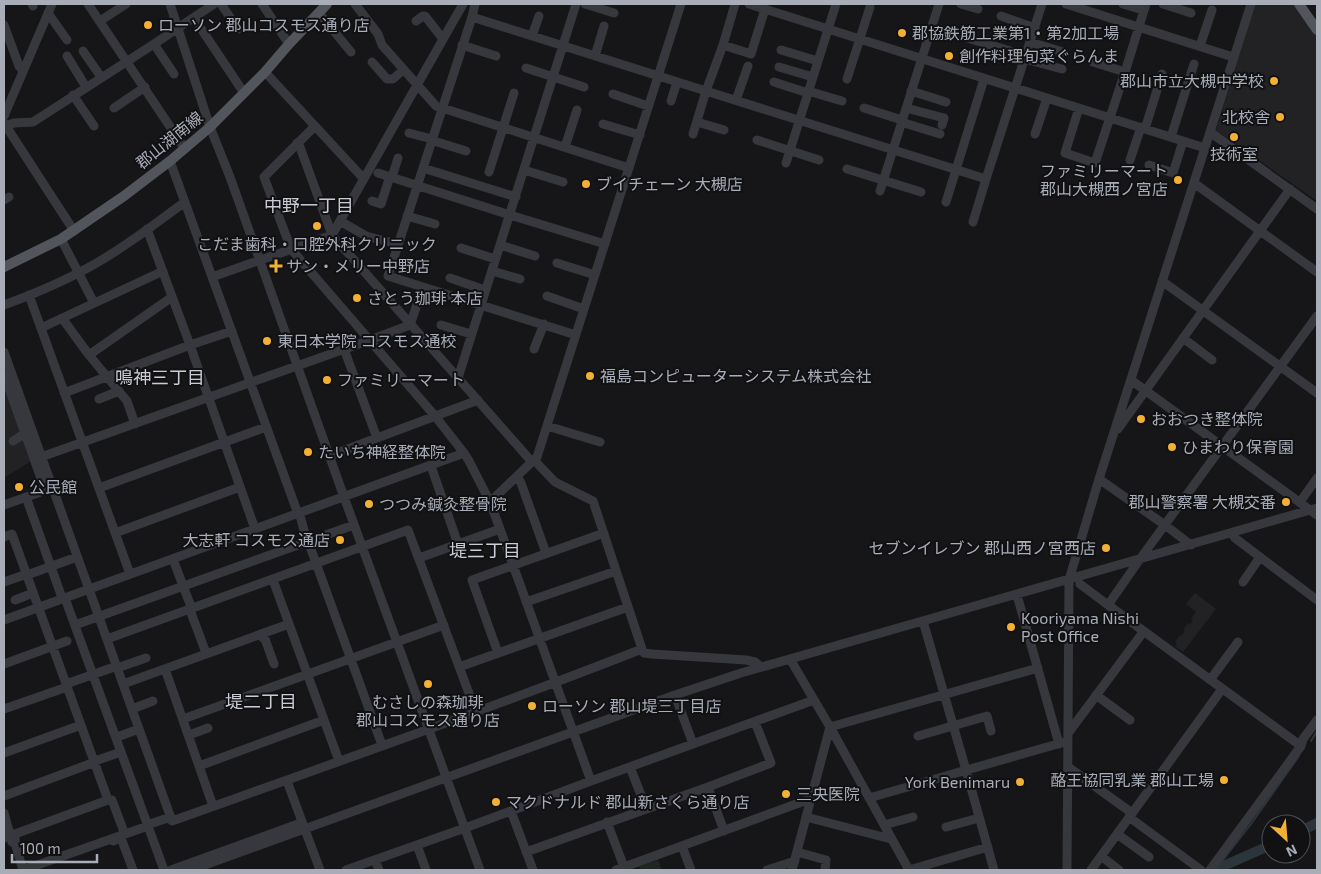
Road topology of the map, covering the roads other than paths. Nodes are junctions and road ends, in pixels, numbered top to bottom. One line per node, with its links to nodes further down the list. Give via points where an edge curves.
1 (52, 4): 31 (street)
2 (88, 4): 39 (street)
3 (126, 4): 39 (street)
4 (170, 4): 45 (street)
5 (214, 4): 38 (street)
6 (221, 4): 47 (street)
7 (327, 4): 32 (main road, 郡山湖南線)
8 (355, 4): 80 (street)
9 (463, 4): 51 (street)
10 (475, 4): 37 (street)
11 (576, 4): 59 (street)
12 (586, 4): 33 (street)
13 (681, 4): 86 (street)
14 (735, 4): 58 (street)
15 (749, 4): 28 (street)
16 (836, 4): 48 (street)
17 (939, 4): 43 (street)
18 (961, 4): 29 (street)
19 (1042, 4): 46 (street)
20 (1066, 4): 44 (street)
21 (1122, 4): 27 (street)
22 (1163, 4): 34 (street)
23 (1251, 4): 68 (street)
24 (1299, 4): 49 (main road)
25 (267, 5): 56 (street)
26 (870, 7): 52 (street)
27 (1144, 7): 44 (street)
28 (765, 9): 48 (street); 58 (street, via 751,54)
29 (978, 9)
30 (1212, 10): 60 (street)
31 (48, 13): 53 (street); 81 (street)
32 (319, 13): 56 (main road, 郡山湖南線); 63 (street)
33 (614, 13)
34 (1192, 14)
35 (539, 16): 50 (street)
36 (1001, 16): 46 (street)
37 (472, 17): 50 (street); 57 (street)
38 (194, 18): 45 (street); 102 (street)
39 (100, 21): 71 (street)
40 (416, 21): 51 (street, via 425,16)
41 (4, 25): 81 (street)
42 (604, 26): 67 (street)
43 (932, 27): 69 (street); 70 (street)
44 (1138, 27): 60 (street); 83 (street)
45 (178, 28): 55 (street); 127 (street)
46 (1035, 28): 54 (street)
47 (238, 29)
48 (828, 29): 52 (street); 72 (street)
49 (1317, 30)
50 (532, 36): 59 (street)
51 (443, 39): 94 (street)
52 (860, 39): 70 (street); 91 (street)
53 (67, 40)
54 (1030, 42): 64 (street); 69 (street)
55 (154, 44): 71 (street); 84 (street)
56 (289, 44): 82 (main road, 郡山湖南線)
57 (462, 45): 66 (street); 113 (street)
58 (723, 45): 99 (street)
59 (563, 46): 67 (street); 87 (street)
60 (1200, 46): 68 (street)
61 (83, 50): 88 (street)
62 (781, 50): 72 (street)
63 (351, 52)
64 (1063, 52)
65 (67, 56): 95 (street)
66 (496, 56)
67 (594, 56): 86 (street)
68 (1233, 57): 131 (street)
69 (1026, 58): 79 (street); 98 (street)
70 (921, 59): 90 (street); 100 (street)
71 (127, 60): 88 (street); 97 (street)
72 (818, 61): 89 (street)
73 (372, 62): 80 (street, via 387,79 393,80)
74 (1093, 62): 83 (street)
75 (1194, 64): 137 (street)
76 (748, 66): 107 (street)
77 (779, 67): 89 (street)
78 (526, 68): 87 (street)
79 (1062, 69)
80 (403, 70): 94 (street)
81 (23, 72): 118 (street)
82 (265, 72): 102 (main road, 郡山湖南線); 126 (street)
83 (1125, 72): 119 (street)
84 (174, 74)
85 (1162, 74): 129 (street)
86 (658, 76): 92 (street); 111 (street)
87 (553, 77): 96 (street); 136 (street)
88 (101, 78): 95 (street)
89 (812, 78): 101 (street)
90 (984, 78): 98 (street); 158 (street)
91 (847, 79)
92 (677, 82): 99 (street); 108 (street)
93 (774, 82): 101 (street)
94 (417, 86): 113 (street, via 434,105); 162 (street)
95 (86, 87): 105 (street)
96 (584, 87)
97 (144, 88): 112 (street); 144 (street)
98 (1016, 89): 106 (street); 164 (street)
99 (706, 91): 107 (street); 122 (street)
100 (911, 91): 110 (street); 115 (street)
101 (808, 92): 109 (street); 120 (street)
102 (244, 93): 127 (main road, 郡山湖南線)
103 (514, 93): 128 (street)
104 (613, 94): 111 (street)
105 (74, 95): 124 (street, via 32,122); 125 (street)
106 (1047, 98): 116 (street); 134 (street)
107 (736, 100): 120 (street)
108 (671, 101)
109 (842, 101)
110 (946, 102)
111 (648, 106): 135 (street)
112 (114, 108)
113 (441, 108): 128 (street); 138 (street)
114 (864, 108): 121 (street)
115 (906, 108): 121 (street); 121 (street, via 944,118 941,129)
116 (1079, 108): 119 (street); 119 (street, via 1065,153 1095,163)
117 (577, 110): 142 (street)
118 (4, 116)
119 (1110, 118): 129 (street)
120 (798, 121): 145 (street); 146 (street)
121 (902, 121): 146 (street)
122 (697, 122): 130 (street); 133 (street)
123 (603, 124): 135 (street)
124 (4, 125): 182 (street)
125 (94, 126)
126 (315, 126): 141 (street); 162 (street)
127 (210, 127): 144 (main road, 郡山湖南線); 193 (street)
128 (503, 127): 136 (street); 159 (street)
129 (1143, 128): 137 (street); 150 (street)
130 (724, 130)
131 (1210, 132): 143 (street); 168 (street)
132 (409, 133): 138 (street)
133 (693, 134)
134 (1035, 134)
135 (640, 135): 155 (street)
136 (534, 137): 142 (street); 157 (street)
137 (1171, 137): 140 (street)
138 (432, 139): 147 (street); 154 (street)
139 (757, 140): 145 (street)
140 (1183, 141): 143 (street); 153 (street, via 1173,173)
141 (298, 143): 184 (street); 190 (street, via 264,177)
142 (565, 147): 155 (street)
143 (1204, 148): 166 (street)
144 (184, 149): 151 (main road, 郡山湖南線)
145 (789, 150): 149 (street); 152 (street)
146 (893, 150): 158 (street); 163 (street)
147 (466, 151)
148 (398, 158): 161 (street)
149 (819, 160)
150 (1130, 160)
151 (170, 161): 173 (street); 182 (main road, 郡山湖南線)
152 (786, 163)
153 (1149, 165)
154 (423, 168): 167 (street); 171 (street)
155 (629, 168): 187 (street)
156 (848, 169): 163 (street)
157 (524, 170): 165 (street); 171 (street)
158 (955, 170): 164 (street); 174 (street)
159 (489, 172)
160 (378, 173): 161 (street)
161 (391, 176): 167 (street); 172 (street, via 381,204)
162 (363, 178): 178 (street)
163 (883, 180): 169 (street); 170 (street)
164 (986, 180): 179 (street)
165 (563, 182)
166 (1194, 182): 183 (street); 204 (street)
167 (418, 185): 176 (street); 177 (street)
168 (1290, 189): 175 (street); 183 (street)
169 (880, 191)
170 (921, 192)
171 (516, 197): 176 (street)
172 (372, 201)
173 (185, 202): 181 (street); 201 (street)
174 (946, 202)
175 (1317, 209)
176 (510, 215): 187 (street); 188 (street)
177 (407, 216): 180 (street); 186 (street)
178 (340, 220): 184 (street); 186 (street, via 366,236)
179 (973, 222)
180 (435, 224)
181 (147, 229): 196 (street); 199 (street)
182 (74, 231): 185 (main road, 郡山湖南線)
183 (1260, 231): 198 (street); 214 (street)
184 (332, 235): 190 (street); 218 (street)
185 (61, 240): 195 (main road, 郡山湖南線); 199 (street)
186 (398, 244): 205 (street, via 388,276)
187 (605, 244): 200 (street)
188 (500, 245): 191 (street); 192 (street)
189 (460, 248): 192 (street)
190 (291, 249): 193 (street); 225 (street)
191 (535, 256)
192 (495, 260): 197 (street)
193 (259, 261): 201 (street); 233 (street)
194 (557, 262): 200 (street)
195 (4, 267)
196 (162, 271): 209 (street); 210 (street)
197 (492, 271): 203 (street); 206 (street)
198 (1317, 272)
199 (79, 273): 207 (street); 210 (street)
200 (595, 275): 213 (street)
201 (212, 277): 221 (street)
202 (450, 278): 206 (street)
203 (520, 279)
204 (1162, 281): 214 (street); 238 (street)
205 (424, 287): 211 (street); 218 (street)
206 (485, 290): 211 (street)
207 (29, 295): 212 (street); 220 (street)
208 (546, 296): 213 (street)
209 (172, 297): 226 (street); 230 (street)
210 (94, 303): 216 (street)
211 (480, 304): 217 (street); 222 (street)
212 (4, 305)
213 (584, 309): 223 (street)
214 (1202, 311): 224 (street); 234 (street)
215 (1317, 316): 234 (street)
216 (62, 318): 220 (street); 230 (street)
217 (544, 324): 223 (street); 228 (street)
218 (410, 325): 225 (street); 237 (street)
219 (441, 325): 222 (street)
220 (41, 328): 242 (street)
221 (232, 331): 226 (street); 239 (street)
222 (471, 334): 237 (street)
223 (576, 335): 249 (street)
224 (1183, 338): 231 (street); 241 (street)
225 (370, 340): 227 (street); 247 (street)
226 (190, 345): 236 (street); 244 (street)
227 (344, 349): 233 (street); 253 (street)
228 (534, 349)
229 (4, 352): 261 (street)
230 (89, 355): 236 (street)
231 (1212, 360)
232 (4, 365): 269 (street, via 49,489)
233 (298, 366): 239 (street); 260 (street)
234 (1280, 366): 243 (street); 258 (street)
235 (4, 374): 273 (street, via 44,487)
236 (106, 376): 240 (street); 242 (street)
237 (458, 378): 246 (street)
238 (1131, 380): 241 (street); 252 (street)
239 (250, 383): 244 (street); 250 (street)
240 (119, 391): 245 (street); 248 (street, via 127,401)
241 (1145, 391): 252 (street); 258 (street)
242 (64, 393): 255 (street)
243 (1317, 393)
244 (208, 398): 248 (street); 256 (street)
245 (99, 399)
246 (478, 400): 247 (street); 262 (street)
247 (435, 416): 253 (street); 259 (street)
248 (135, 424): 255 (street)
249 (547, 426): 257 (street); 262 (street)
250 (266, 427): 256 (street); 275 (street)
251 (24, 434): 254 (street)
252 (1113, 436): 266 (street)
253 (377, 438): 260 (street)
254 (13, 441)
255 (83, 442): 261 (street); 268 (street)
256 (224, 442): 267 (street); 268 (street)
257 (600, 442)
258 (1223, 447): 272 (street); 277 (street)
259 (464, 453): 263 (street); 271 (street)
260 (329, 456): 270 (street)
261 (41, 457): 289 (street)
262 (533, 461): 264 (street); 280 (street, via 554,482 593,501)
263 (431, 466): 270 (street); 285 (street)
264 (517, 476): 271 (street); 288 (street)
265 (1317, 478): 272 (street)
266 (1098, 479): 277 (street); 301 (street)
267 (240, 487): 278 (street); 281 (street)
268 (99, 488): 281 (street)
269 (27, 497): 273 (street); 296 (street)
270 (344, 497): 275 (street); 287 (street)
271 (490, 502): 279 (street)
272 (1300, 502): 274 (street)
273 (4, 503)
274 (1315, 511): 282 (street)
275 (299, 515): 278 (street); 284 (street)
276 (350, 524): 284 (street)
277 (1165, 525): 286 (street); 292 (street)
278 (255, 529): 298 (street)
279 (500, 529): 285 (street); 295 (street)
280 (604, 532): 288 (street); 297 (street)
281 (115, 533): 298 (street)
282 (1232, 533): 286 (street); 290 (street)
283 (4, 537): 299 (street, via 12,534)
284 (308, 540): 294 (street); 305 (street)
285 (458, 544): 291 (street)
286 (1191, 545): 292 (street)
287 (362, 547): 291 (street, via 408,530); 294 (street); 328 (street)
288 (546, 553): 295 (street)
289 (77, 557): 296 (street); 306 (street)
290 (1260, 557): 303 (street); 311 (street)
291 (419, 558): 322 (street)
292 (1140, 559): 301 (street); 313 (street)
293 (174, 562): 305 (street)
294 (316, 564): 300 (street); 335 (street)
295 (514, 565): 312 (street); 333 (street, via 472,580)
296 (52, 566): 299 (street); 309 (street)
297 (616, 571): 312 (street); 315 (street)
298 (130, 574): 306 (street)
299 (27, 575): 302 (street); 307 (street)
300 (274, 580): 316 (street); 321 (street)
301 (1069, 580): 308 (street); 375 (street)
302 (4, 582)
303 (1243, 582)
304 (1080, 584): 313 (street)
305 (183, 585): 316 (street); 317 (street)
306 (86, 590): 309 (street); 314 (street); 317 (street)
307 (34, 593): 310 (street); 314 (street)
308 (1017, 595): 319 (street); 342 (street)
309 (64, 598): 314 (street); 320 (street); 345 (street)
310 (15, 600)
311 (1317, 600)
312 (526, 602): 325 (street)
313 (1108, 604): 323 (street)
314 (41, 606): 318 (street); 330 (street)
315 (628, 607): 325 (street); 331 (street)
316 (191, 610): 326 (street); 332 (street)
317 (98, 615): 320 (street); 326 (street)
318 (4, 620)
319 (923, 621): 336 (street); 352 (street)
320 (74, 624): 345 (street)
321 (289, 624): 324 (street); 344 (street)
322 (444, 625): 328 (street); 340 (street)
323 (1144, 631): 346 (street); 353 (street)
324 (261, 634): 332 (street); 338 (street)
325 (540, 638): 333 (street); 347 (street)
326 (108, 639): 339 (street)
327 (67, 641): 330 (street)
328 (398, 642): 335 (street); 369 (street)
329 (1238, 642): 346 (street)
330 (53, 646): 337 (street); 349 (street)
331 (642, 650): 341 (street, via 652,654 746,660); 347 (street)
332 (206, 653): 343 (street)
333 (498, 653): 340 (street)
334 (146, 658): 339 (street)
335 (350, 659): 344 (street); 377 (street)
336 (790, 659): 341 (street); 354 (street)
337 (4, 664)
338 (274, 664)
339 (117, 667): 345 (street); 348 (street)
340 (459, 667): 358 (street)
341 (761, 667): 351 (street)
342 (1038, 668): 352 (street); 375 (street)
343 (165, 669): 348 (street); 359 (street)
344 (308, 674): 359 (street); 360 (street)
345 (91, 675): 349 (street); 380 (street); 406 (street)
346 (1210, 680): 350 (street)
347 (555, 683): 358 (street); 371 (street)
348 (123, 684): 357 (street)
349 (67, 685): 356 (street); 363 (street)
350 (1222, 688): 378 (street); 399 (street)
351 (675, 695): 371 (street); 376 (street)
352 (944, 695): 365 (street); 366 (street)
353 (1096, 695): 361 (street); 375 (street)
354 (814, 700): 362 (street); 366 (street)
355 (153, 701): 357 (street)
356 (4, 709)
357 (132, 709): 368 (street)
358 (476, 712): 369 (street)
359 (183, 719): 372 (street)
360 (324, 720): 382 (street); 383 (street)
361 (1130, 720)
362 (755, 722): 376 (street); 390 (street, via 771,763)
363 (81, 724): 379 (street); 381 (street)
364 (1315, 724): 378 (street)
365 (954, 725): 370 (street, via 987,716); 373 (street); 386 (street)
366 (830, 727): 392 (street); 393 (street)
367 (208, 728): 372 (street)
368 (139, 729): 374 (street); 400 (street)
369 (428, 729): 377 (street); 387 (street)
370 (991, 731)
371 (574, 732): 387 (street); 389 (street)
372 (189, 734): 383 (street)
373 (918, 736)
374 (117, 737)
375 (1065, 739): 385 (street); 386 (street)
376 (693, 744): 384 (street)
377 (382, 745): 382 (street)
378 (1301, 746): 445 (street)
379 (4, 753)
380 (118, 753): 381 (street); 406 (street)
381 (95, 761): 391 (street); 394 (street)
382 (339, 761): 388 (street)
383 (199, 766): 395 (street)
384 (630, 767): 389 (street); 396 (street)
385 (1068, 767): 399 (street); 441 (street)
386 (966, 770): 392 (street); 403 (street)
387 (446, 779): 407 (street); 409 (street)
388 (287, 781): 395 (street); 407 (street)
389 (591, 781): 397 (street)
390 (708, 787): 396 (street); 410 (street)
391 (4, 796)
392 (870, 798): 405 (street)
393 (810, 799): 401 (street); 410 (street)
394 (108, 800): 411 (street, via 112,800); 413 (street)
395 (213, 806): 400 (street, via 172,821)
396 (646, 808): 404 (street)
397 (511, 810): 409 (street); 418 (street)
398 (4, 813): 413 (street)
399 (1131, 815): 412 (street); 444 (street)
400 (171, 817): 406 (street)
401 (806, 817): 414 (street); 422 (street)
402 (913, 817): 405 (street)
403 (979, 818): 408 (street); 417 (street)
404 (607, 822): 418 (street); 423 (street)
405 (884, 825): 414 (street)
406 (146, 826): 413 (street, via 26,869); 427 (street)
407 (302, 827): 428 (street); 429 (street); 430 (street)
408 (946, 827)
409 (465, 828): 415 (street); 434 (street)
410 (724, 831): 416 (street)
411 (124, 832)
412 (1117, 834): 419 (street); 420 (street)
413 (10, 837): 424 (street)
414 (891, 839): 439 (street)
415 (417, 845): 421 (street); 433 (street)
416 (682, 846): 423 (street); 436 (street)
417 (988, 847): 439 (street); 440 (street)
418 (526, 852): 435 (street)
419 (1101, 856): 442 (street); 443 (street)
420 (1149, 857)
421 (375, 860): 431 (street); 432 (street)
422 (795, 861): 437 (street); 438 (street, via 826,860)
423 (620, 869)
424 (20, 870)
425 (34, 870): 426 (street, via 121,838)
426 (133, 870)
427 (162, 870)
428 (172, 870)
429 (191, 870)
430 (320, 870)
431 (346, 870)
432 (379, 870)
433 (426, 870)
434 (480, 870)
435 (533, 870)
436 (691, 870)
437 (767, 870)
438 (825, 870)
439 (909, 870)
440 (994, 870)
441 (1067, 870)
442 (1090, 870)
443 (1119, 870)
444 (1201, 870)
445 (1210, 870)

